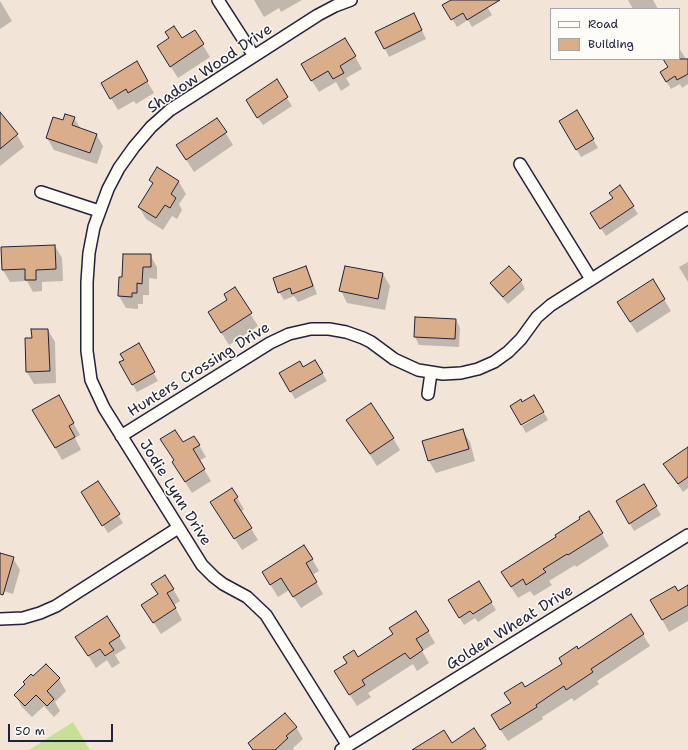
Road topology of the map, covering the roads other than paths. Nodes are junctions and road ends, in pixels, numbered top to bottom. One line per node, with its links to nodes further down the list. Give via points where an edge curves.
1 (218, 0): 3 (street)
2 (351, 0): 3 (street, Shadow Wood Drive, via 318,15)
3 (254, 56): 6 (street, Shadow Wood Drive, via 170,110 151,127 119,168)
4 (520, 164): 8 (street)
5 (41, 192): 6 (street)
6 (99, 211): 11 (street, Jodie Lynn Drive, via 89,253 87,351 89,371 97,394)
7 (688, 218): 8 (street, Hunters Crossing Drive)
8 (590, 279): 9 (street, Hunters Crossing Drive, via 537,317 517,344 494,362 461,373)
9 (431, 373): 10 (street); 11 (street, Hunters Crossing Drive, via 409,367 371,342 346,332 329,329 304,330 270,342)
10 (428, 394)
11 (121, 436): 12 (street, Jodie Lynn Drive)
12 (178, 528): 14 (street, via 56,606 23,618); 15 (street, Jodie Lynn Drive, via 202,565 214,577 247,597 266,615)
13 (688, 536): 15 (street, Golden Wheat Drive)
14 (0, 619)
15 (345, 748)

